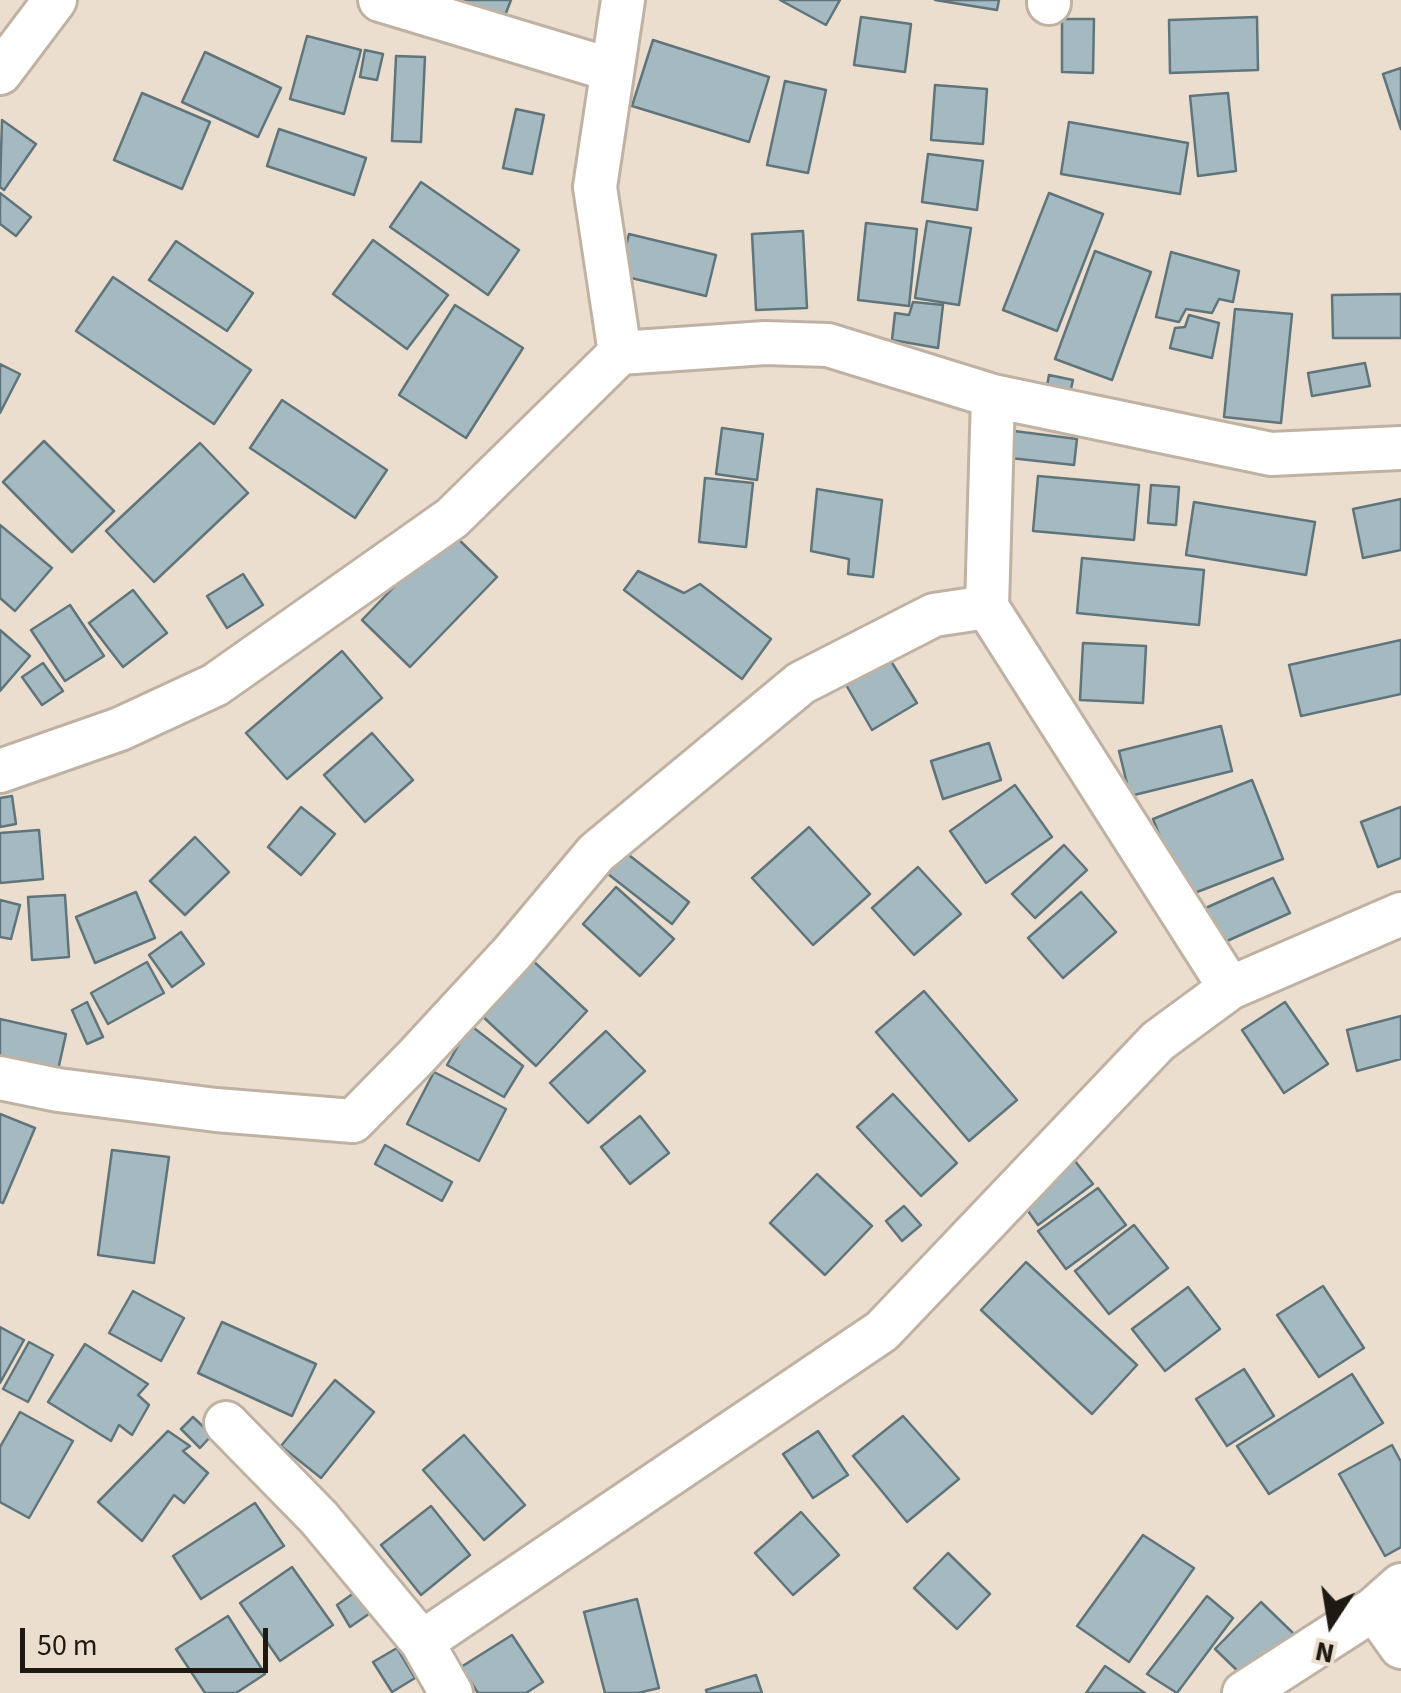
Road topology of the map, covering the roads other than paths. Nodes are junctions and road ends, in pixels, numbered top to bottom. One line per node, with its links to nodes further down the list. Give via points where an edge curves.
1 (55, 0): 5 (street)
2 (380, 0): 4 (street)
3 (623, 0): 4 (street)
4 (612, 70): 6 (street, via 595,187)
5 (0, 73)
6 (620, 352): 7 (street, via 828,344); 10 (street, via 452,518 215,685 120,730)
7 (993, 396): 8 (street, via 1271,454); 9 (street)
8 (1401, 448)
9 (987, 607): 12 (street); 13 (street, via 934,616 801,683 596,853 353,1121 177,1105)
10 (0, 771)
11 (1401, 914): 12 (street)
12 (1230, 988): 16 (street, via 1158,1041 882,1330)
13 (0, 1078)
14 (226, 1423): 16 (street, via 319,1518)
15 (1388, 1597): 17 (street); 19 (street)
16 (422, 1642): 18 (street)
17 (1401, 1647)
18 (452, 1693)
19 (1244, 1693)

